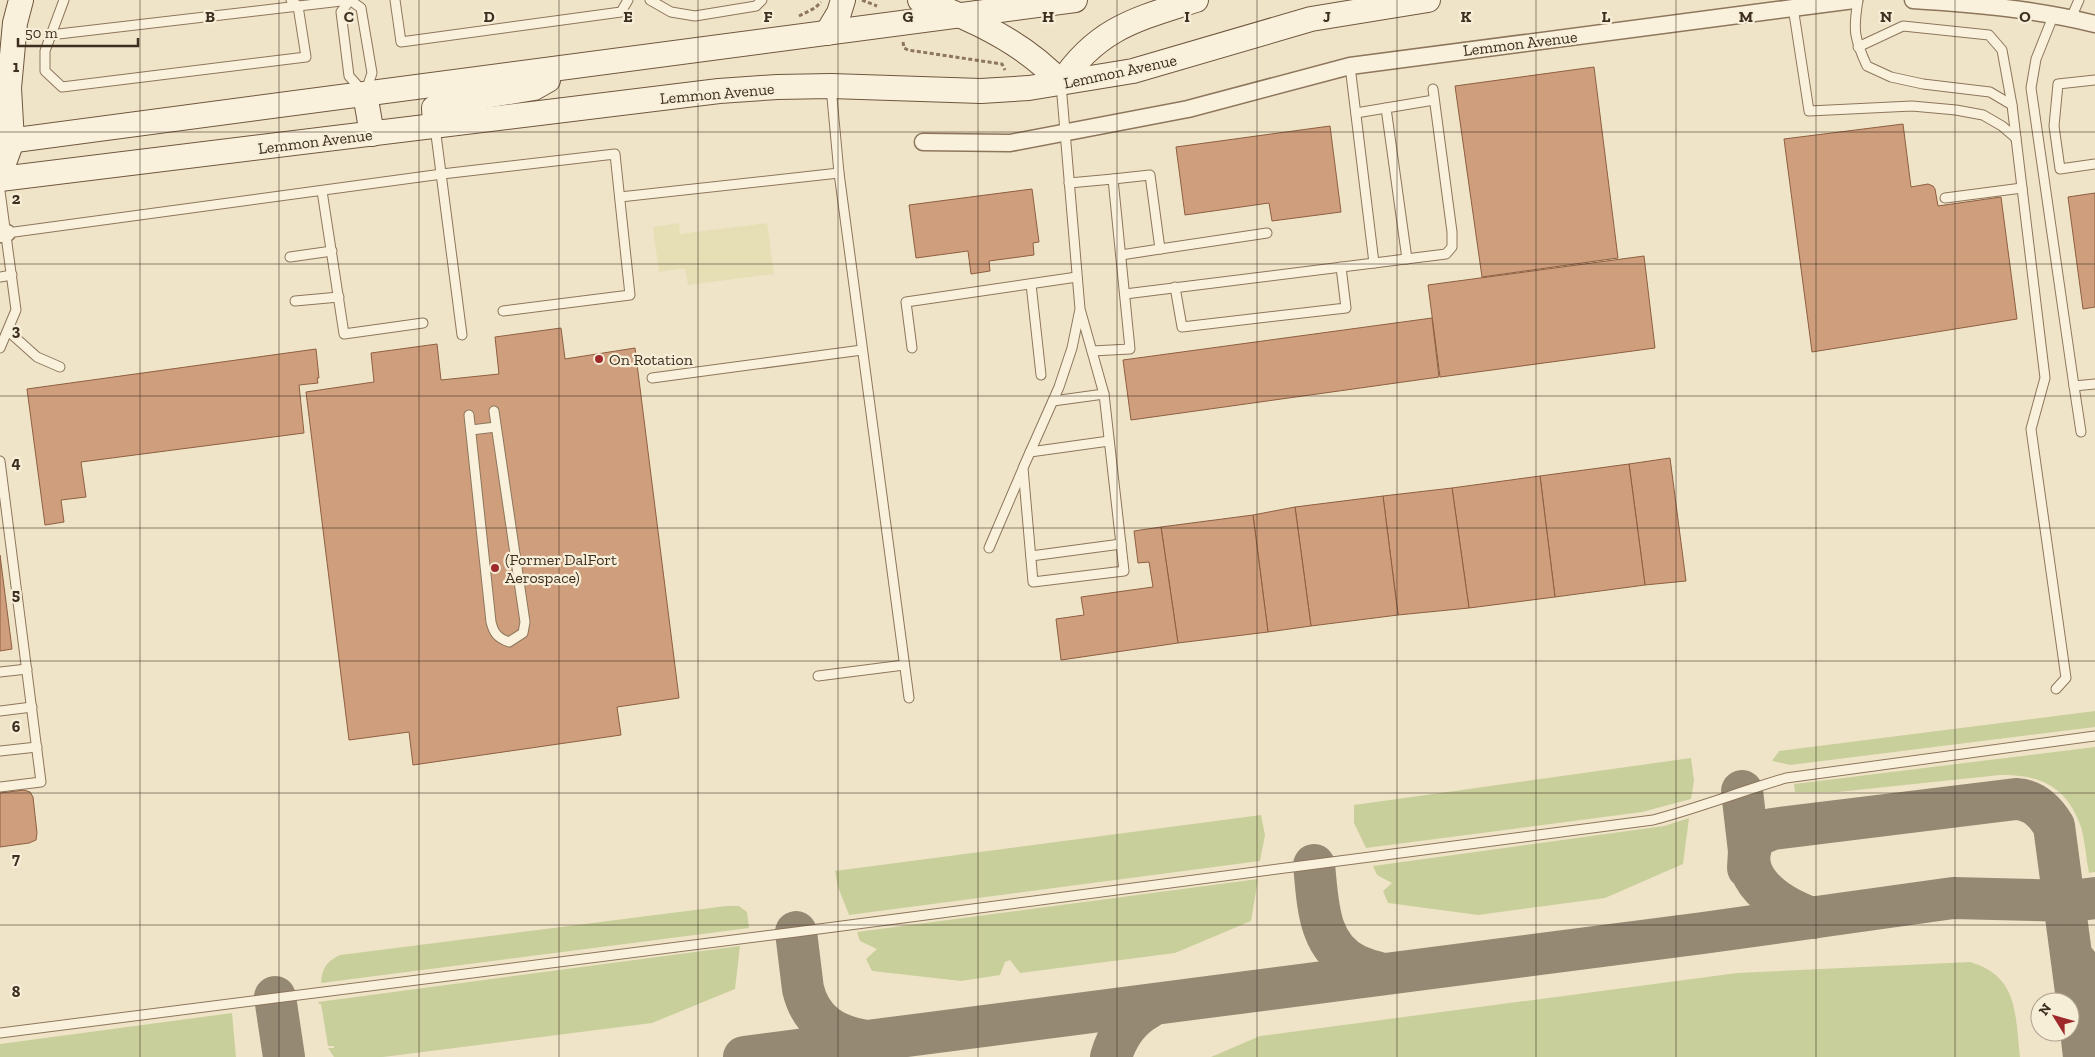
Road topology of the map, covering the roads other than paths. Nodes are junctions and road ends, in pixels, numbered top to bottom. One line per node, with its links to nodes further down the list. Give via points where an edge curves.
1 (21, 0): 41 (main road, via 14,32)
2 (64, 0): 24 (lane)
3 (350, 0): 17 (lane); 32 (lane, via 361,8 372,73); 32 (lane, via 341,12 349,76)
4 (395, 0): 5 (lane, via 401,42 621,12)
5 (628, 0)
6 (650, 0): 7 (lane, via 672,12 696,16 756,6)
7 (762, 0)
8 (843, 0): 23 (main road)
9 (920, 0): 18 (main road)
10 (1075, 0): 18 (main road)
11 (1196, 0): 29 (main road, via 1132,21 1104,38 1074,63)
12 (1428, 0): 29 (main road, Lemmon Avenue, via 1312,18 1133,71)
13 (1854, 0): 19 (street, Lemmon Avenue)
14 (1858, 0): 25 (lane, via 1854,24)
15 (1912, 0): 20 (street, via 1979,4)
16 (2079, 0): 21 (lane)
17 (295, 3): 24 (lane); 24 (lane, via 306,57 62,87 45,71 45,51)
18 (953, 7): 23 (main road); 29 (main road, via 1036,58)
19 (1793, 7): 26 (street, Lemmon Avenue); 40 (lane, via 1809,111 1912,106 1956,110 1983,116)
20 (2054, 14): 21 (street); 85 (lane, via 2036,59 2031,88)
21 (2071, 18): 22 (street)
22 (2095, 24)
23 (827, 33): 27 (main road)
24 (50, 36)
25 (1858, 47): 34 (lane, via 1867,66 1891,77 1990,92); 34 (lane, via 1903,26 1988,35 2002,50)
26 (1350, 66): 36 (lane); 38 (street, Lemmon Avenue, via 1188,109)
27 (566, 67): 32 (main road); 37 (main road, via 534,88 443,103 434,108)
28 (2095, 80): 43 (lane, via 2058,84 2054,126 2060,169)
29 (1061, 84): 30 (main road, Lemmon Avenue, via 982,91); 38 (lane)
30 (831, 86): 37 (main road, Lemmon Avenue, via 719,91); 44 (lane)
31 (1433, 89): 33 (lane)
32 (365, 94): 39 (main road); 41 (main road)
33 (1434, 100): 35 (lane); 61 (lane, via 1452,247 1446,254)
34 (2012, 105): 40 (lane)
35 (1386, 108): 36 (lane); 61 (lane)
36 (1356, 114): 62 (lane)
37 (435, 125): 39 (main road, Lemmon Avenue); 46 (lane)
38 (1065, 132): 42 (street, Lemmon Avenue, via 1010,143); 49 (lane)
39 (372, 134): 48 (main road, Lemmon Avenue)
40 (2016, 138): 50 (lane)
41 (6, 141): 45 (main road)
42 (923, 142)
43 (2095, 164)
44 (839, 173): 53 (lane); 79 (lane)
45 (0, 174)
46 (442, 174): 52 (lane); 53 (lane, via 615,154); 76 (lane)
47 (1113, 178): 49 (lane); 57 (lane, via 1150,175); 59 (lane)
48 (0, 179)
49 (1069, 183): 66 (lane)
50 (2022, 188): 54 (lane); 104 (lane, via 2045,378 2031,430 2066,678)
51 (0, 191): 56 (lane)
52 (322, 191): 56 (lane); 58 (lane)
53 (620, 197): 73 (lane, via 630,294)
54 (1945, 198)
55 (1267, 233): 57 (lane)
56 (3, 234): 64 (lane)
57 (1160, 249): 59 (lane)
58 (332, 251): 60 (lane); 70 (lane)
59 (1121, 255): 69 (lane)
60 (290, 257)
61 (1407, 259): 62 (lane)
62 (1374, 263): 63 (lane)
63 (1341, 267): 68 (lane); 68 (lane, via 1346,308 1182,327)
64 (12, 275): 65 (lane); 75 (lane, via 16,310)
65 (0, 277)
66 (1077, 277): 67 (lane); 72 (lane)
67 (1031, 284): 78 (lane, via 906,302); 82 (lane)
68 (1175, 288): 69 (lane)
69 (1125, 294): 80 (lane, via 1130,349)
70 (339, 297): 71 (lane); 74 (lane, via 344,334)
71 (295, 301)
72 (1080, 309): 80 (lane); 87 (lane, via 1072,348)
73 (503, 311)
74 (423, 323)
75 (8, 331): 77 (lane); 81 (lane, via 37,357)
76 (462, 335)
77 (0, 348)
78 (912, 348)
79 (862, 350): 83 (lane); 100 (lane)
80 (1092, 351): 86 (lane)
81 (60, 367)
82 (1041, 375)
83 (652, 378)
84 (2095, 384): 85 (lane)
85 (2074, 386): 92 (lane)
86 (1104, 394): 87 (lane); 93 (lane)
87 (1053, 401): 94 (lane)
88 (494, 411): 90 (lane)
89 (469, 415): 91 (lane)
90 (496, 427): 91 (lane); 91 (lane, via 525,622 523,633 509,642 493,632 490,622)
91 (471, 430)
92 (2081, 432)
93 (1109, 441): 94 (lane); 97 (lane)
94 (1030, 452): 96 (lane)
95 (0, 460): 101 (lane)
96 (1023, 468): 98 (lane); 99 (lane)
97 (1121, 544): 99 (lane); 99 (lane, via 1124,571 1033,582)
98 (989, 548)
99 (1031, 556)
100 (904, 665): 103 (lane); 105 (lane)
101 (27, 669): 102 (lane); 106 (lane)
102 (0, 672)
103 (818, 676)
104 (2056, 689)
105 (909, 698)
106 (32, 707): 107 (lane); 109 (lane)
107 (0, 711)
108 (2095, 736): 112 (lane, via 1786,778 1644,822)
109 (37, 747): 110 (lane); 111 (lane, via 42,782)
110 (0, 751)
111 (0, 787)
112 (0, 1033)

